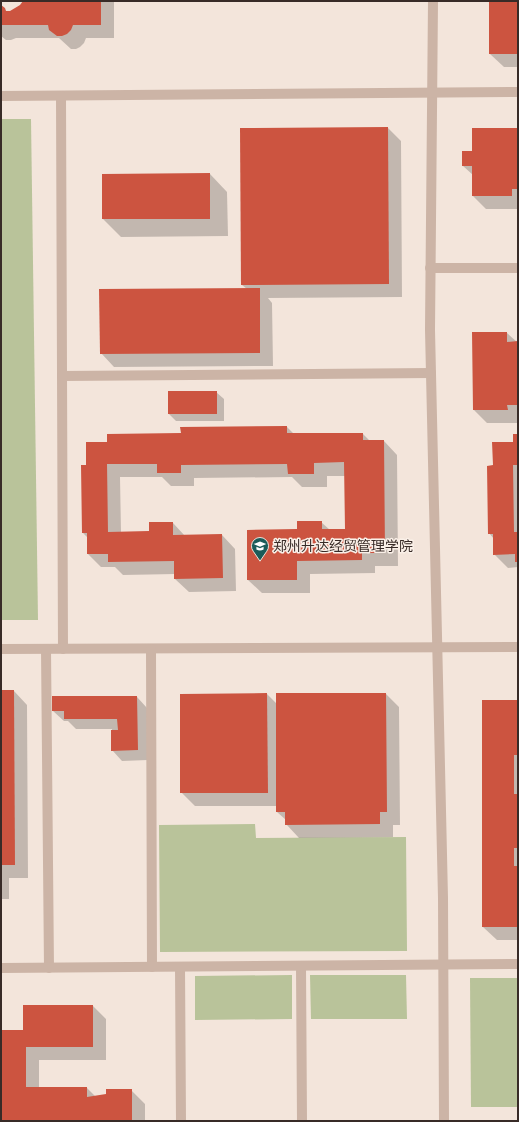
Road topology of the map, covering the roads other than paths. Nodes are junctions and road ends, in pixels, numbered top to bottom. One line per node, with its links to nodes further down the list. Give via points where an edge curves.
1 (433, 1): 3 (lane)
2 (518, 92): 3 (lane)
3 (432, 93): 5 (lane); 6 (lane)
4 (1, 96): 5 (lane)
5 (61, 96): 9 (lane)
6 (430, 268): 7 (lane); 8 (lane)
7 (518, 268)
8 (431, 374): 9 (lane); 11 (lane)
9 (62, 376): 13 (lane)
10 (518, 647): 11 (lane)
11 (437, 648): 14 (lane); 17 (lane)
12 (46, 649): 13 (lane); 15 (lane); 22 (lane)
13 (63, 649): 14 (lane)
14 (151, 649): 19 (lane)
15 (1, 650)
16 (518, 964): 17 (lane)
17 (443, 965): 18 (lane); 25 (lane)
18 (301, 966): 20 (lane); 24 (lane)
19 (152, 967): 20 (lane); 22 (lane)
20 (180, 967): 23 (lane)
21 (1, 968): 22 (lane)
22 (49, 968)
23 (181, 1121)
24 (302, 1121)
25 (444, 1121)

